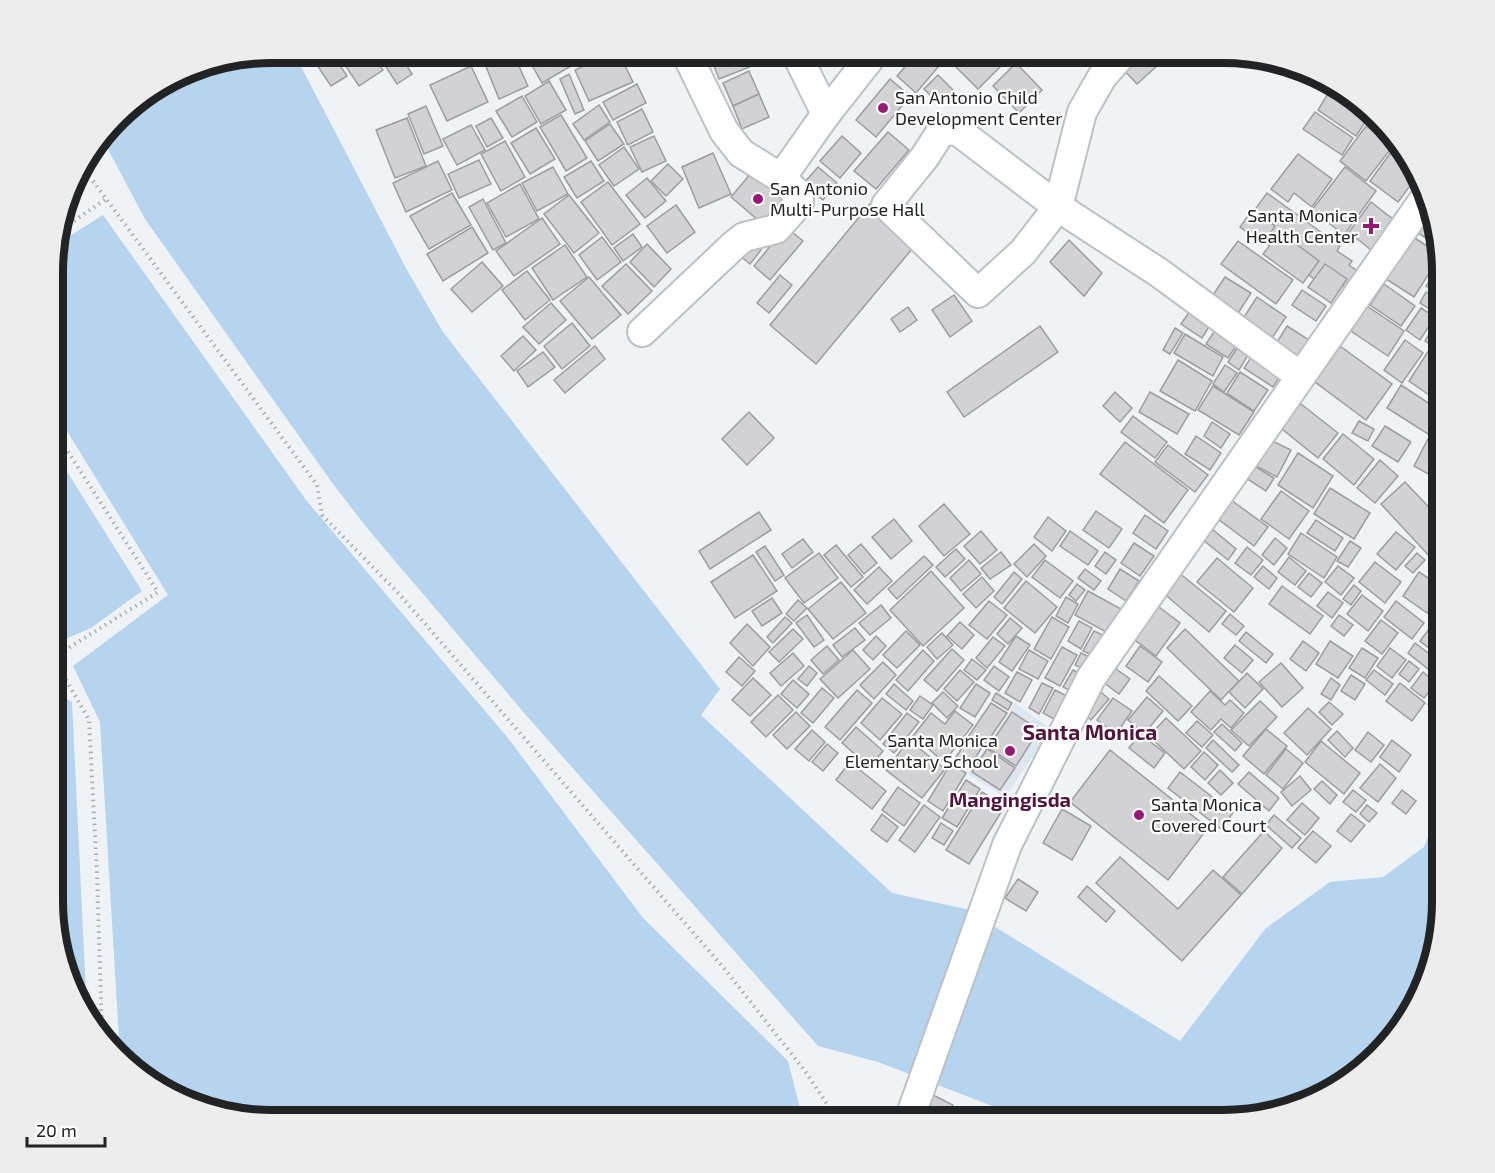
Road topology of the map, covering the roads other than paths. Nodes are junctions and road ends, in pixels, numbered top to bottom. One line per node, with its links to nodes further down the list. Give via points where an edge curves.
1 (691, 63): 6 (street, via 724,131 741,153)
2 (801, 63): 5 (street)
3 (866, 63): 5 (street)
4 (1107, 63): 8 (street, via 1082,112)
5 (826, 114): 6 (street)
6 (781, 178): 9 (street, via 799,195 799,203 776,229 744,237)
7 (1421, 204): 10 (street)
8 (1058, 207): 8 (street, via 1023,252 978,293 886,205 942,130 958,131); 10 (street, via 1158,272)
9 (642, 332)
10 (1300, 376): 11 (street, via 1091,678 1007,845)
11 (913, 1110)

